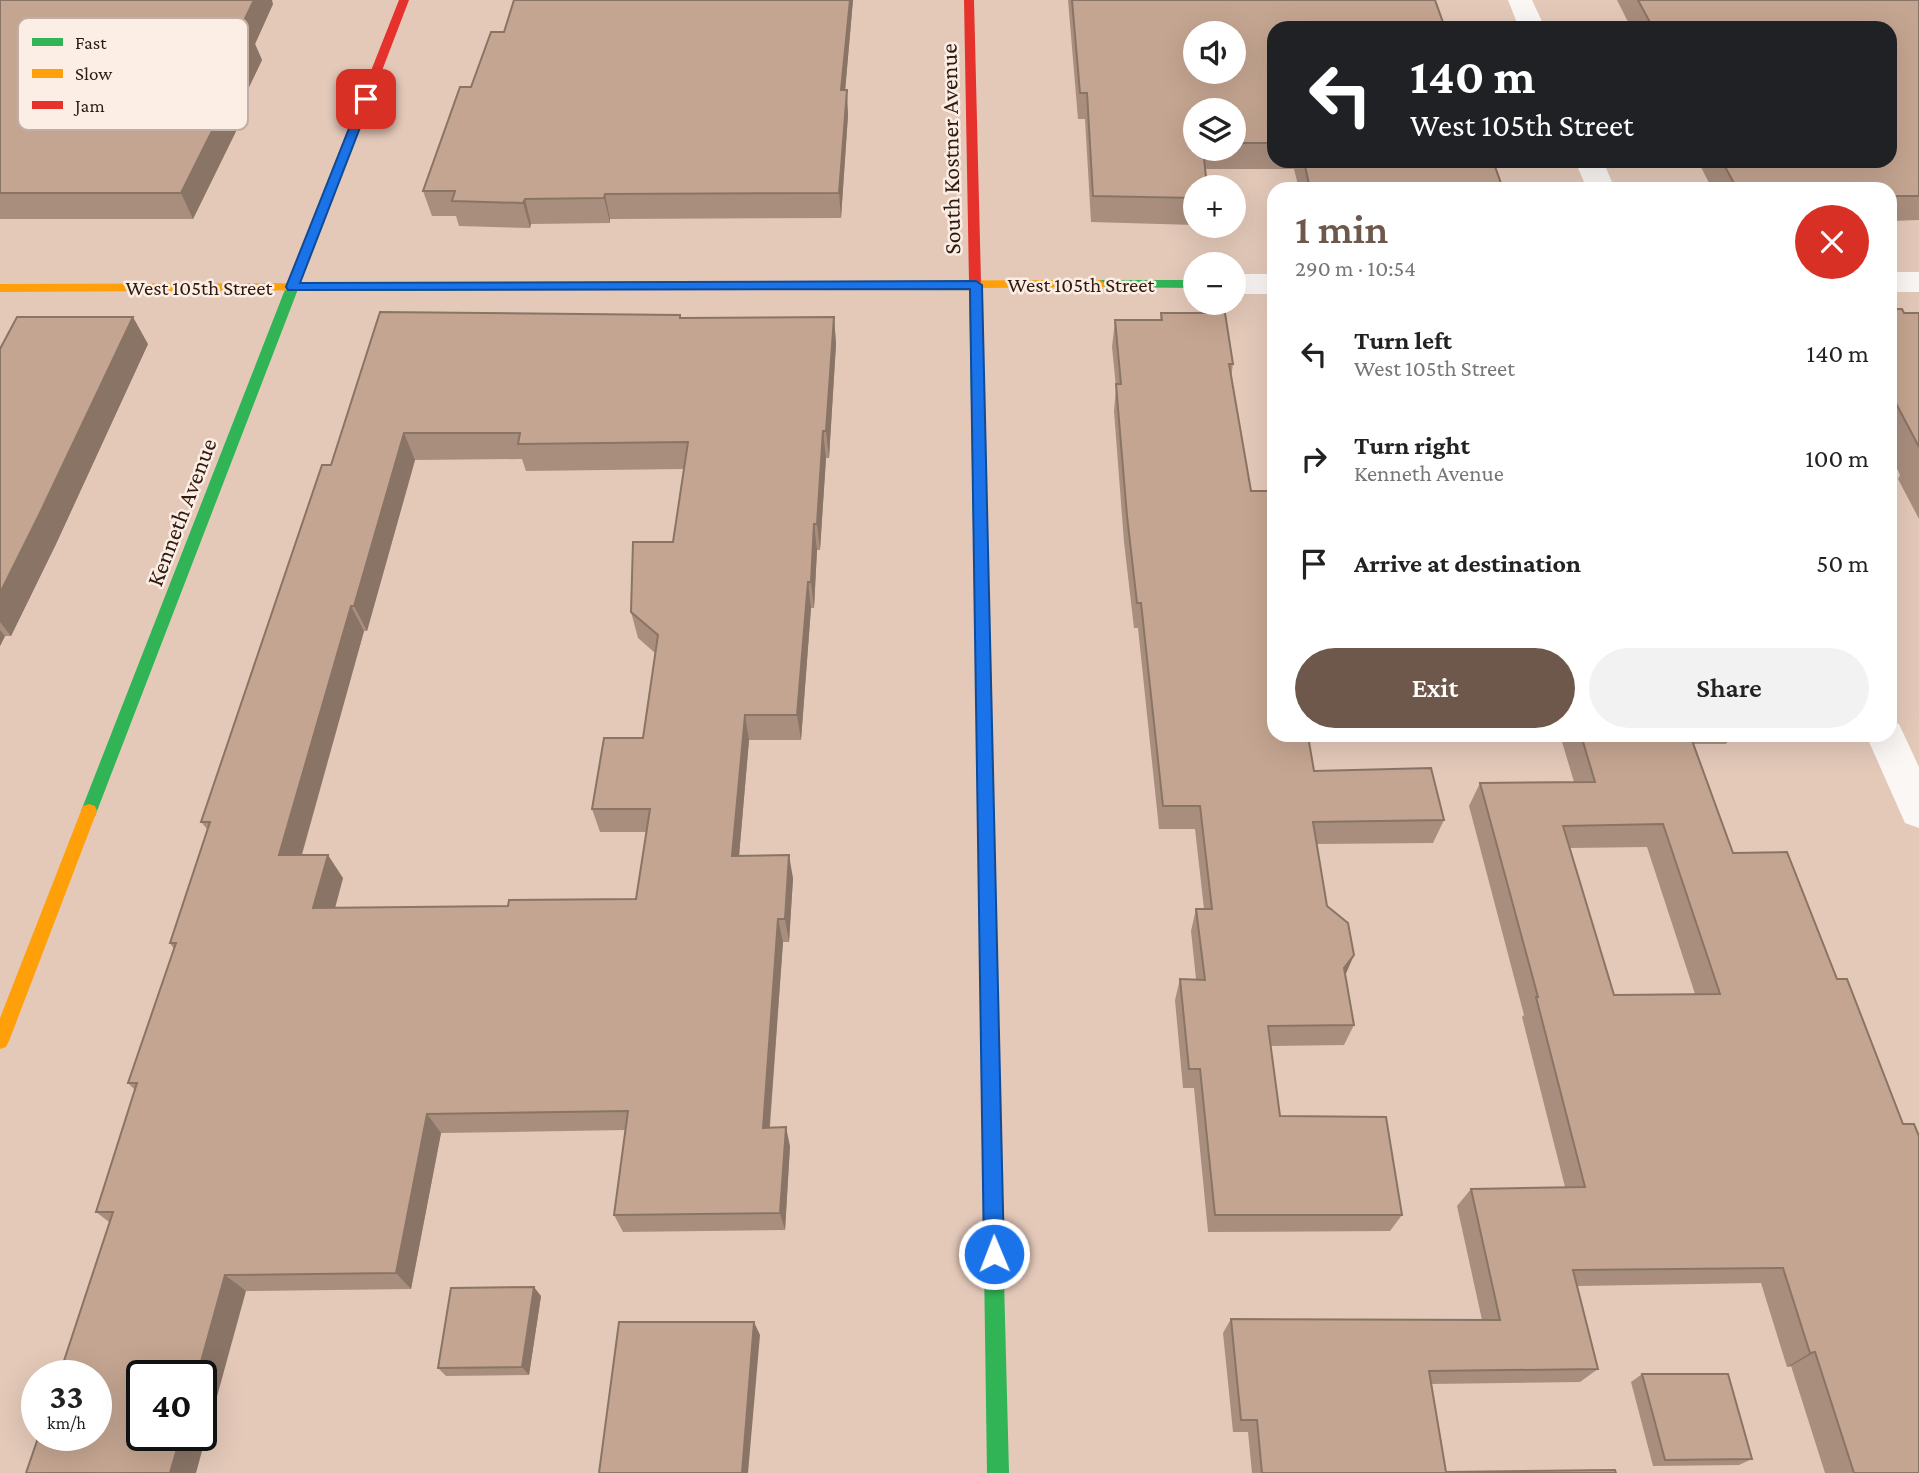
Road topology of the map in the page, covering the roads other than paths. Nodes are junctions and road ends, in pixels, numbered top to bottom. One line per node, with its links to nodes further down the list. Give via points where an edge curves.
1 (404, 0): 11 (street, Kenneth Avenue)
2 (969, 0): 10 (street, South Kostner Avenue)
3 (1520, 0): 4 (street)
4 (1529, 21)
5 (1897, 282): 6 (street)
6 (1919, 282)
7 (1183, 284): 10 (street, West 105th Street)
8 (1246, 284): 9 (street)
9 (1267, 284)
10 (976, 285): 11 (street, West 105th Street); 16 (street, South Kostner Avenue)
11 (293, 287): 12 (street, West 105th Street); 15 (street, Kenneth Avenue)
12 (0, 288)
13 (1888, 742): 14 (street)
14 (1919, 811)
15 (0, 1041)
16 (998, 1473)

